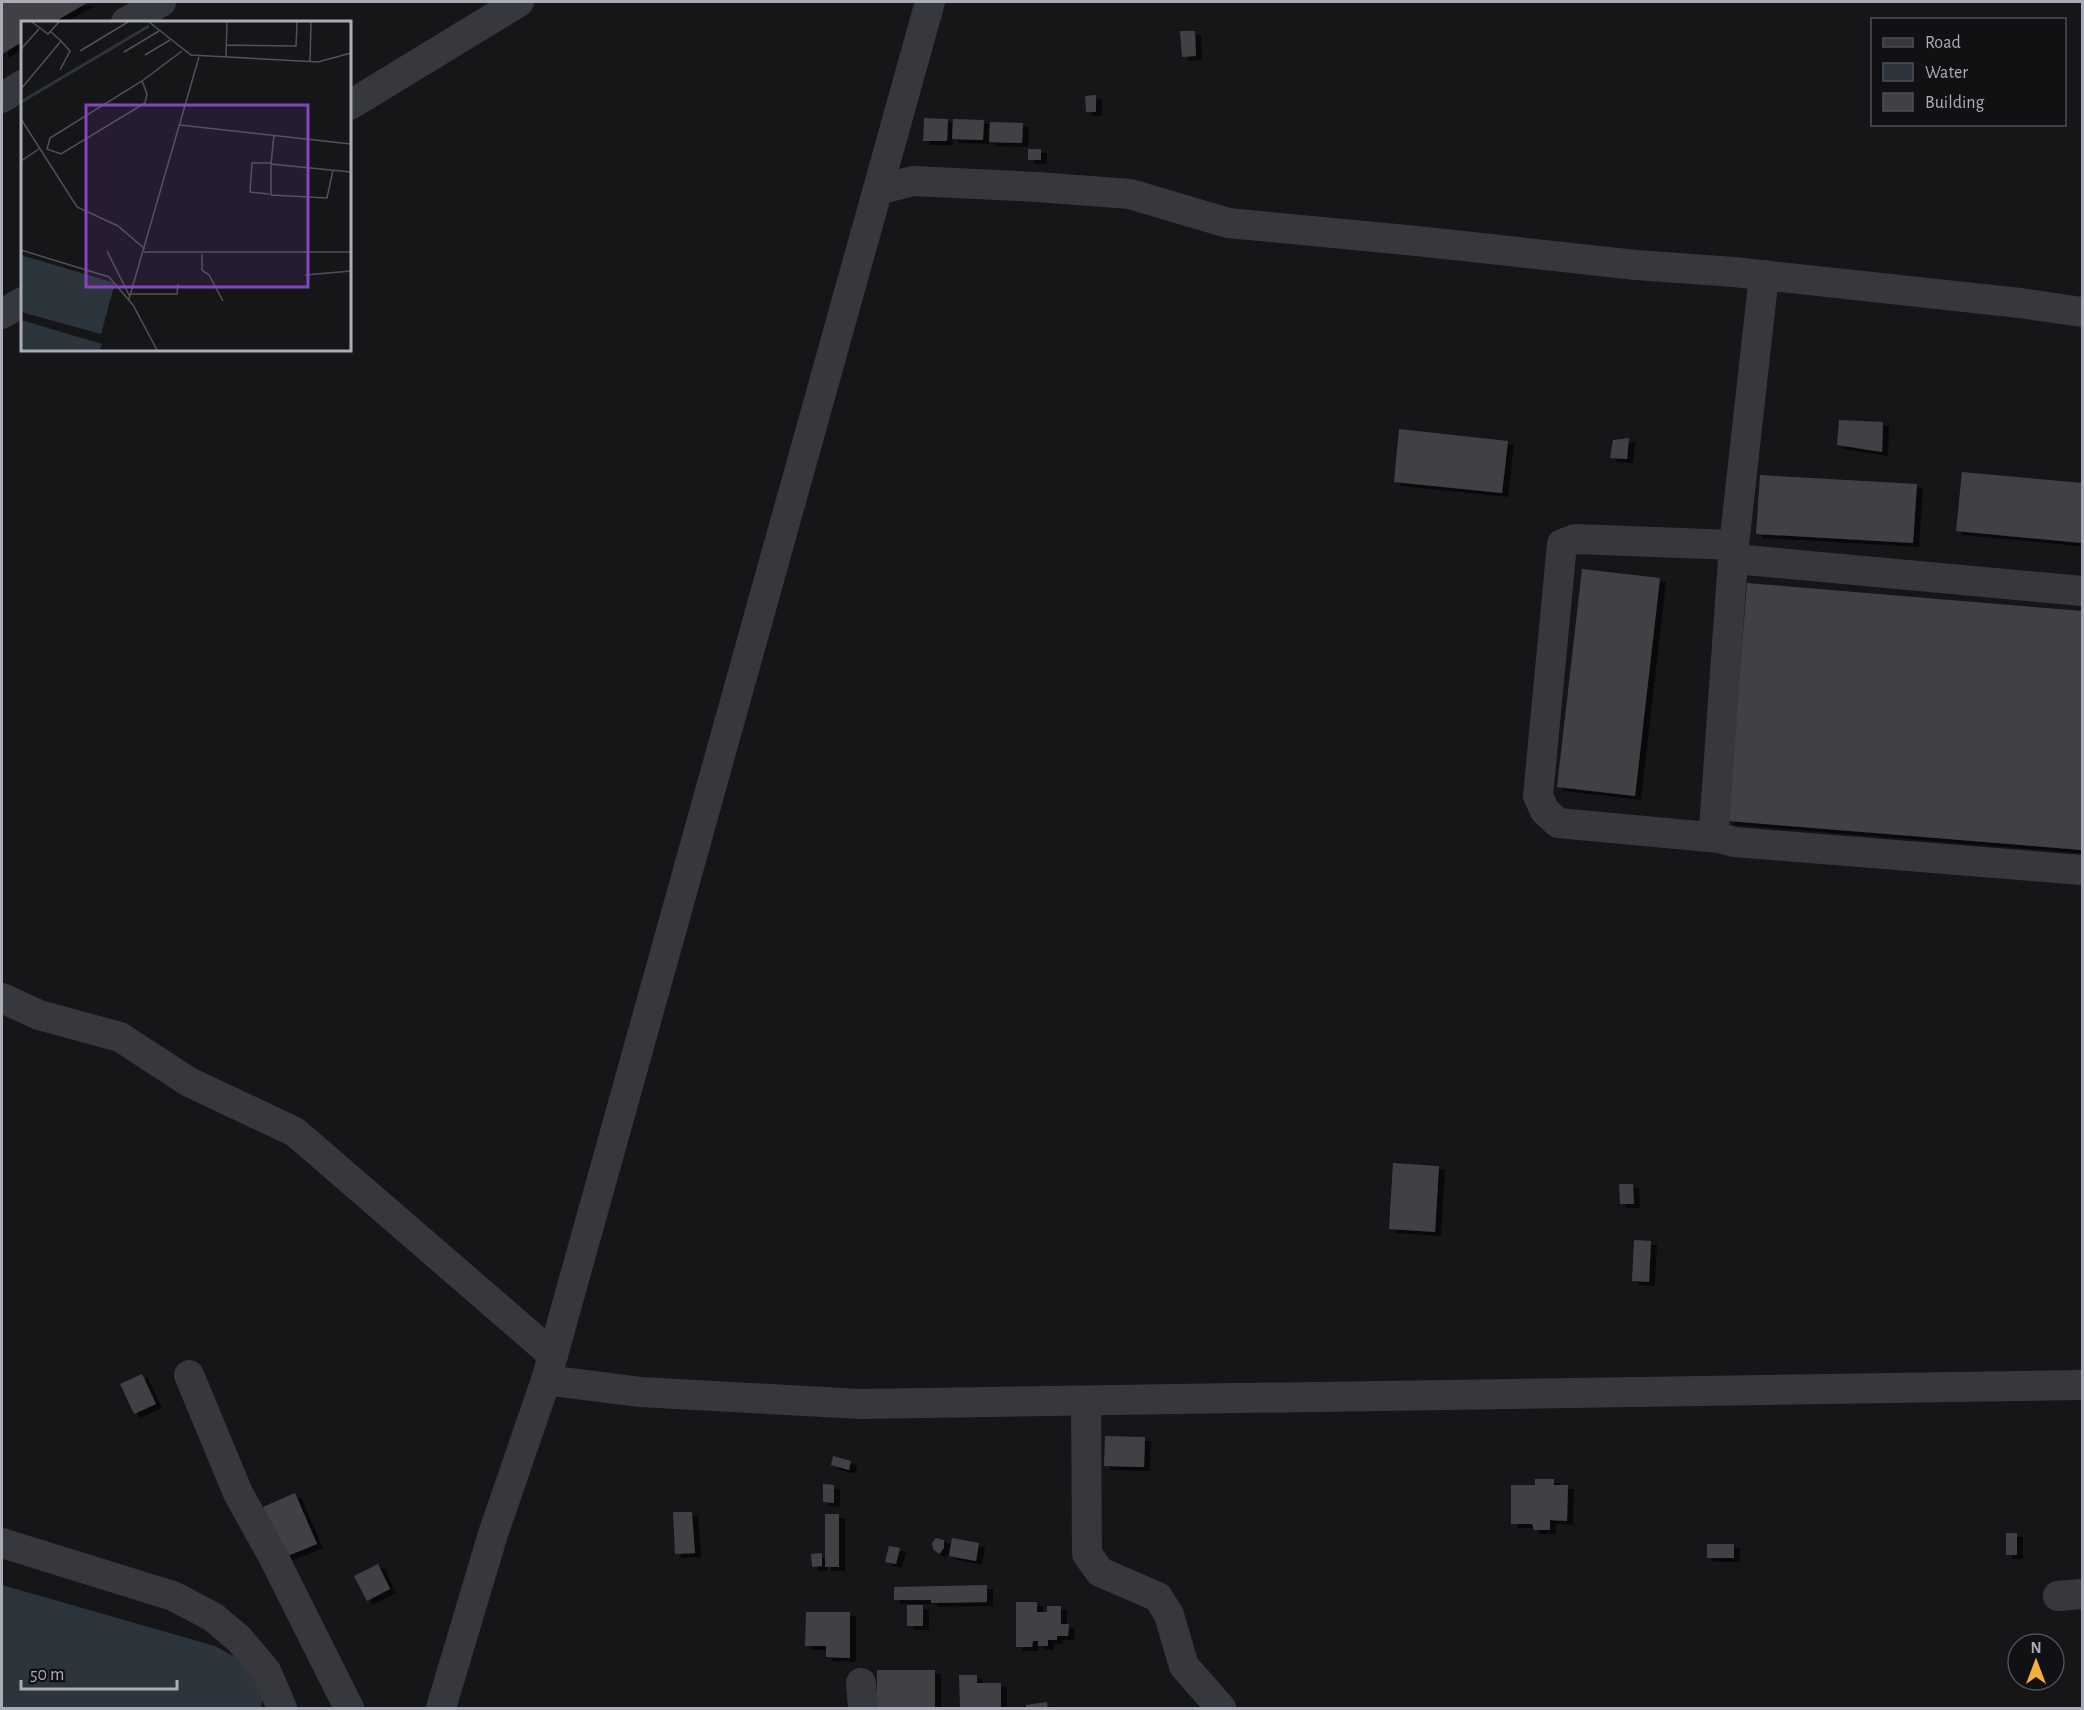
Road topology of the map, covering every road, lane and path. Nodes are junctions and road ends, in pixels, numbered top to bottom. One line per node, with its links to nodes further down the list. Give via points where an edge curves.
1 (161, 2): 4 (street)
2 (519, 2): 7 (street)
3 (930, 2): 8 (street)
4 (128, 21)
5 (21, 86): 6 (street)
6 (2, 98)
7 (351, 104)
8 (878, 190): 9 (street, via 913,181 1130,194 1228,223); 18 (street)
9 (1764, 275): 11 (street); 13 (street)
10 (21, 303): 12 (street)
11 (2082, 312)
12 (2, 314)
13 (1734, 545): 14 (street, via 1736,557 1746,560); 15 (street, via 1714,829); 15 (street, via 1575,539 1562,544 1538,796 1545,812 1558,823)
14 (2082, 591)
15 (1720, 838): 16 (street)
16 (2082, 870)
17 (2, 998): 18 (street, via 39,1015 120,1037 189,1082 296,1132)
18 (550, 1368): 21 (street, via 640,1392 861,1404); 25 (street, via 493,1534)
19 (189, 1375): 24 (street, via 238,1493)
20 (2082, 1385): 21 (street)
21 (1086, 1401): 26 (street, via 1087,1554 1100,1572 1158,1597 1169,1614 1184,1666)
22 (2, 1543): 23 (street, via 173,1596 213,1617 239,1639 266,1671)
23 (282, 1708)
24 (349, 1708)
25 (441, 1708)
26 (1221, 1708)

